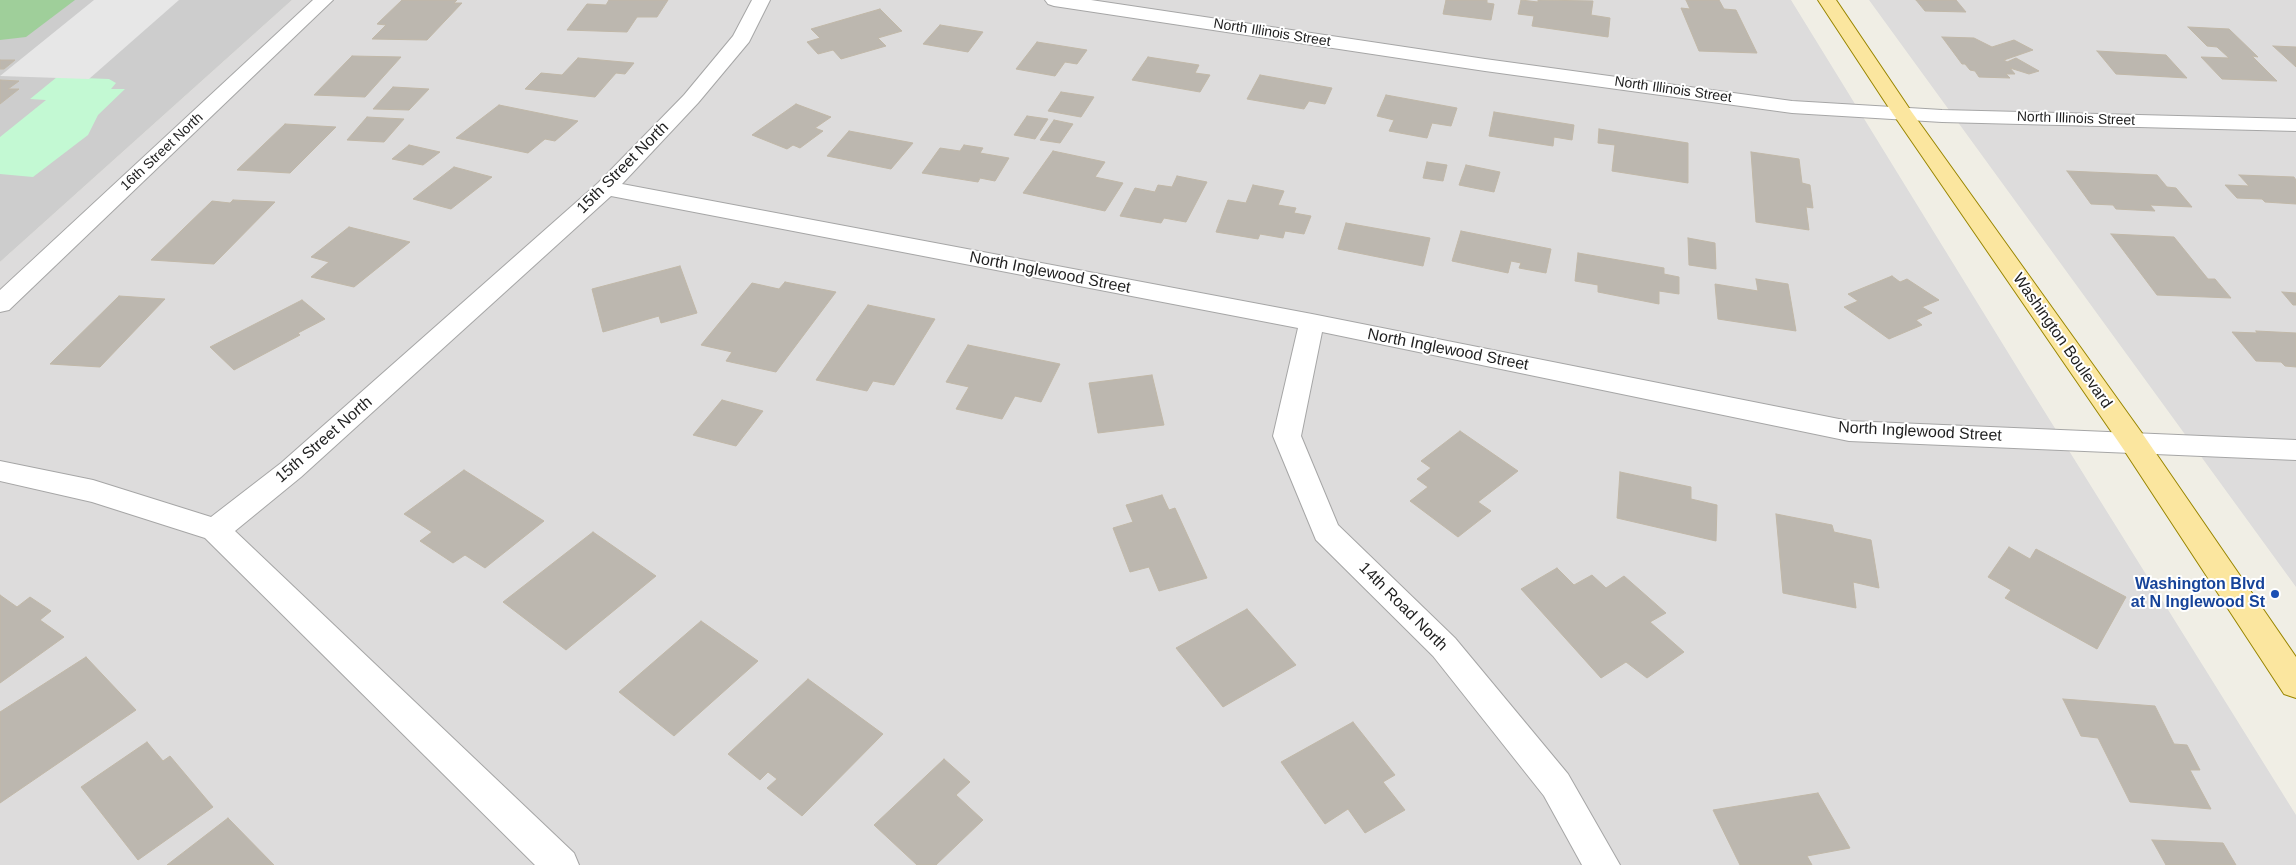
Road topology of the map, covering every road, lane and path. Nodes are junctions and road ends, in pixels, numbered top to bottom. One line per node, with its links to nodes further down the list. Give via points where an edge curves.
1 (324, 0): 8 (street, 16th Street North)
2 (761, 0): 7 (street, 15th Street North, via 742,38 691,99)
3 (1054, 0): 5 (street, North Illinois Street, via 1783,106)
4 (1827, 0): 5 (main road, Washington Boulevard)
5 (1903, 114): 6 (street, North Illinois Street); 10 (main road, Washington Boulevard)
6 (2296, 125)
7 (606, 188): 9 (street, North Inglewood Street); 13 (street, 15th Street North, via 291,470)
8 (0, 304)
9 (1312, 322): 10 (street, North Inglewood Street, via 1849,431); 16 (street, 14th Road North, via 1287,436 1326,532 1444,647 1556,785)
10 (2134, 443): 11 (street, North Inglewood Street); 14 (main road, Washington Boulevard)
11 (2296, 450)
12 (0, 471): 13 (street, via 93,491)
13 (215, 530): 15 (street)
14 (2296, 684)
15 (561, 865)
16 (1602, 865)

